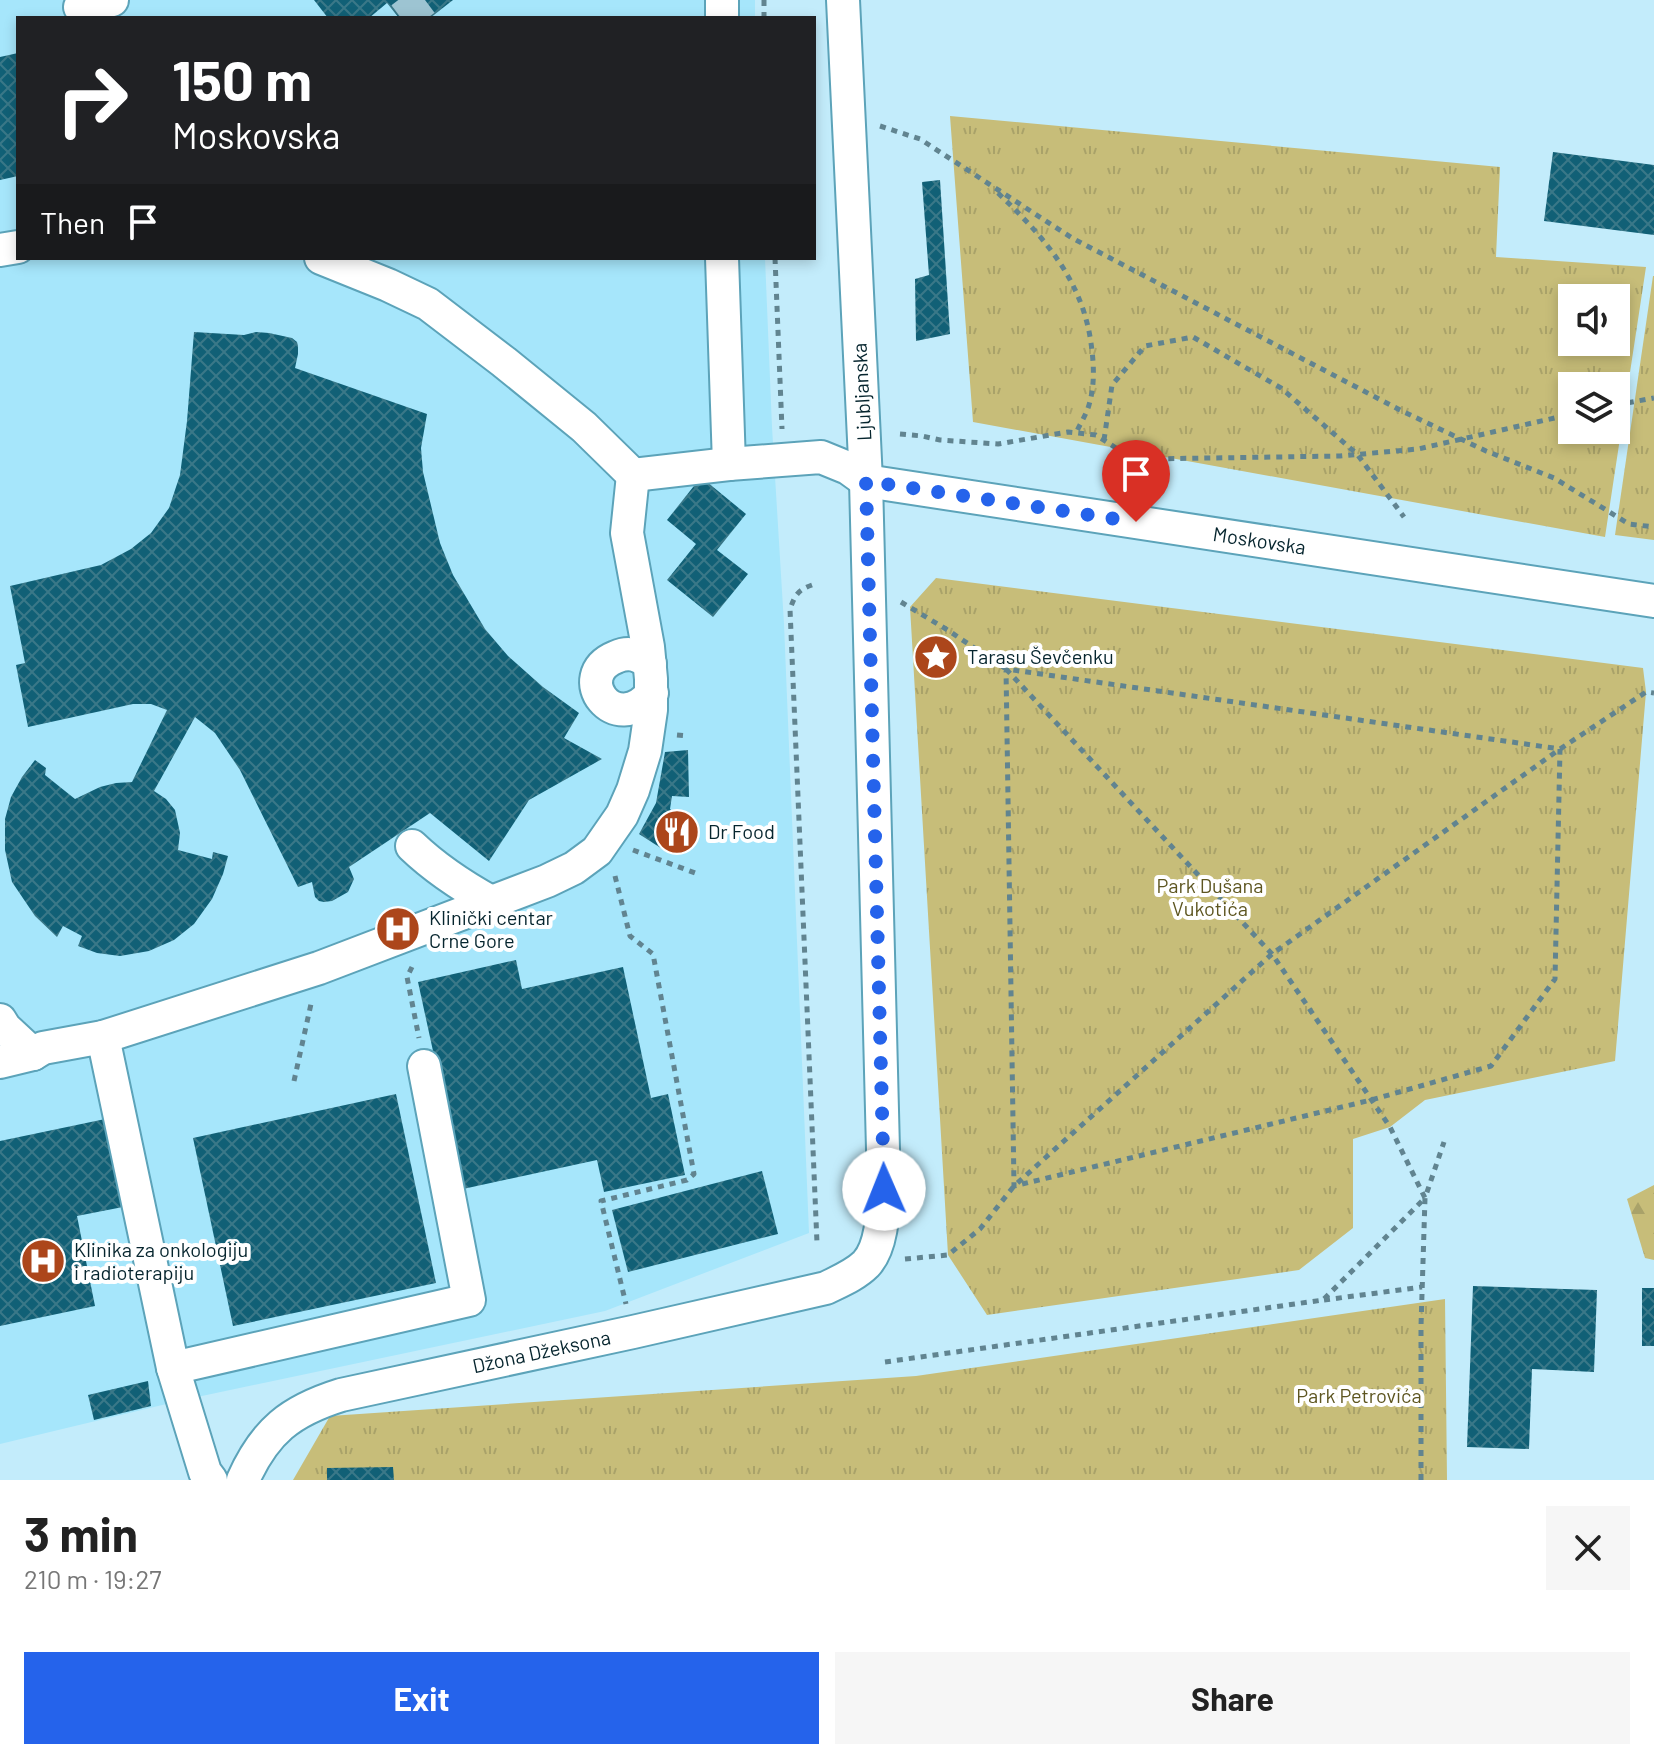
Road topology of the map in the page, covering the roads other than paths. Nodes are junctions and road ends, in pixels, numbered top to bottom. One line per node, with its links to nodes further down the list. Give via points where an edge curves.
1 (112, 0): 3 (street)
2 (843, 0): 8 (street, Ljubljanska)
3 (80, 8)
4 (326, 260): 7 (street, via 428,304 584,427)
5 (722, 260): 6 (street)
6 (729, 464): 7 (street); 8 (street, via 821,457)
7 (633, 475): 11 (street, via 627,533 651,678 645,751 633,790 597,851 547,881)
8 (866, 481): 9 (street, Moskovska); 17 (street, Ljubljanska, via 884,1189 880,1231)
9 (1654, 601)
10 (412, 846): 11 (street, via 438,870)
11 (491, 902): 13 (street, via 319,968)
12 (0, 1020): 14 (street)
13 (103, 1037): 14 (street); 18 (street)
14 (33, 1054): 15 (street)
15 (0, 1062)
16 (424, 1066): 18 (street, via 469,1300)
17 (868, 1262): 20 (street, Džona Džeksona, via 826,1288 312,1404 271,1434)
18 (173, 1368): 19 (street)
19 (211, 1480)
20 (243, 1480)

